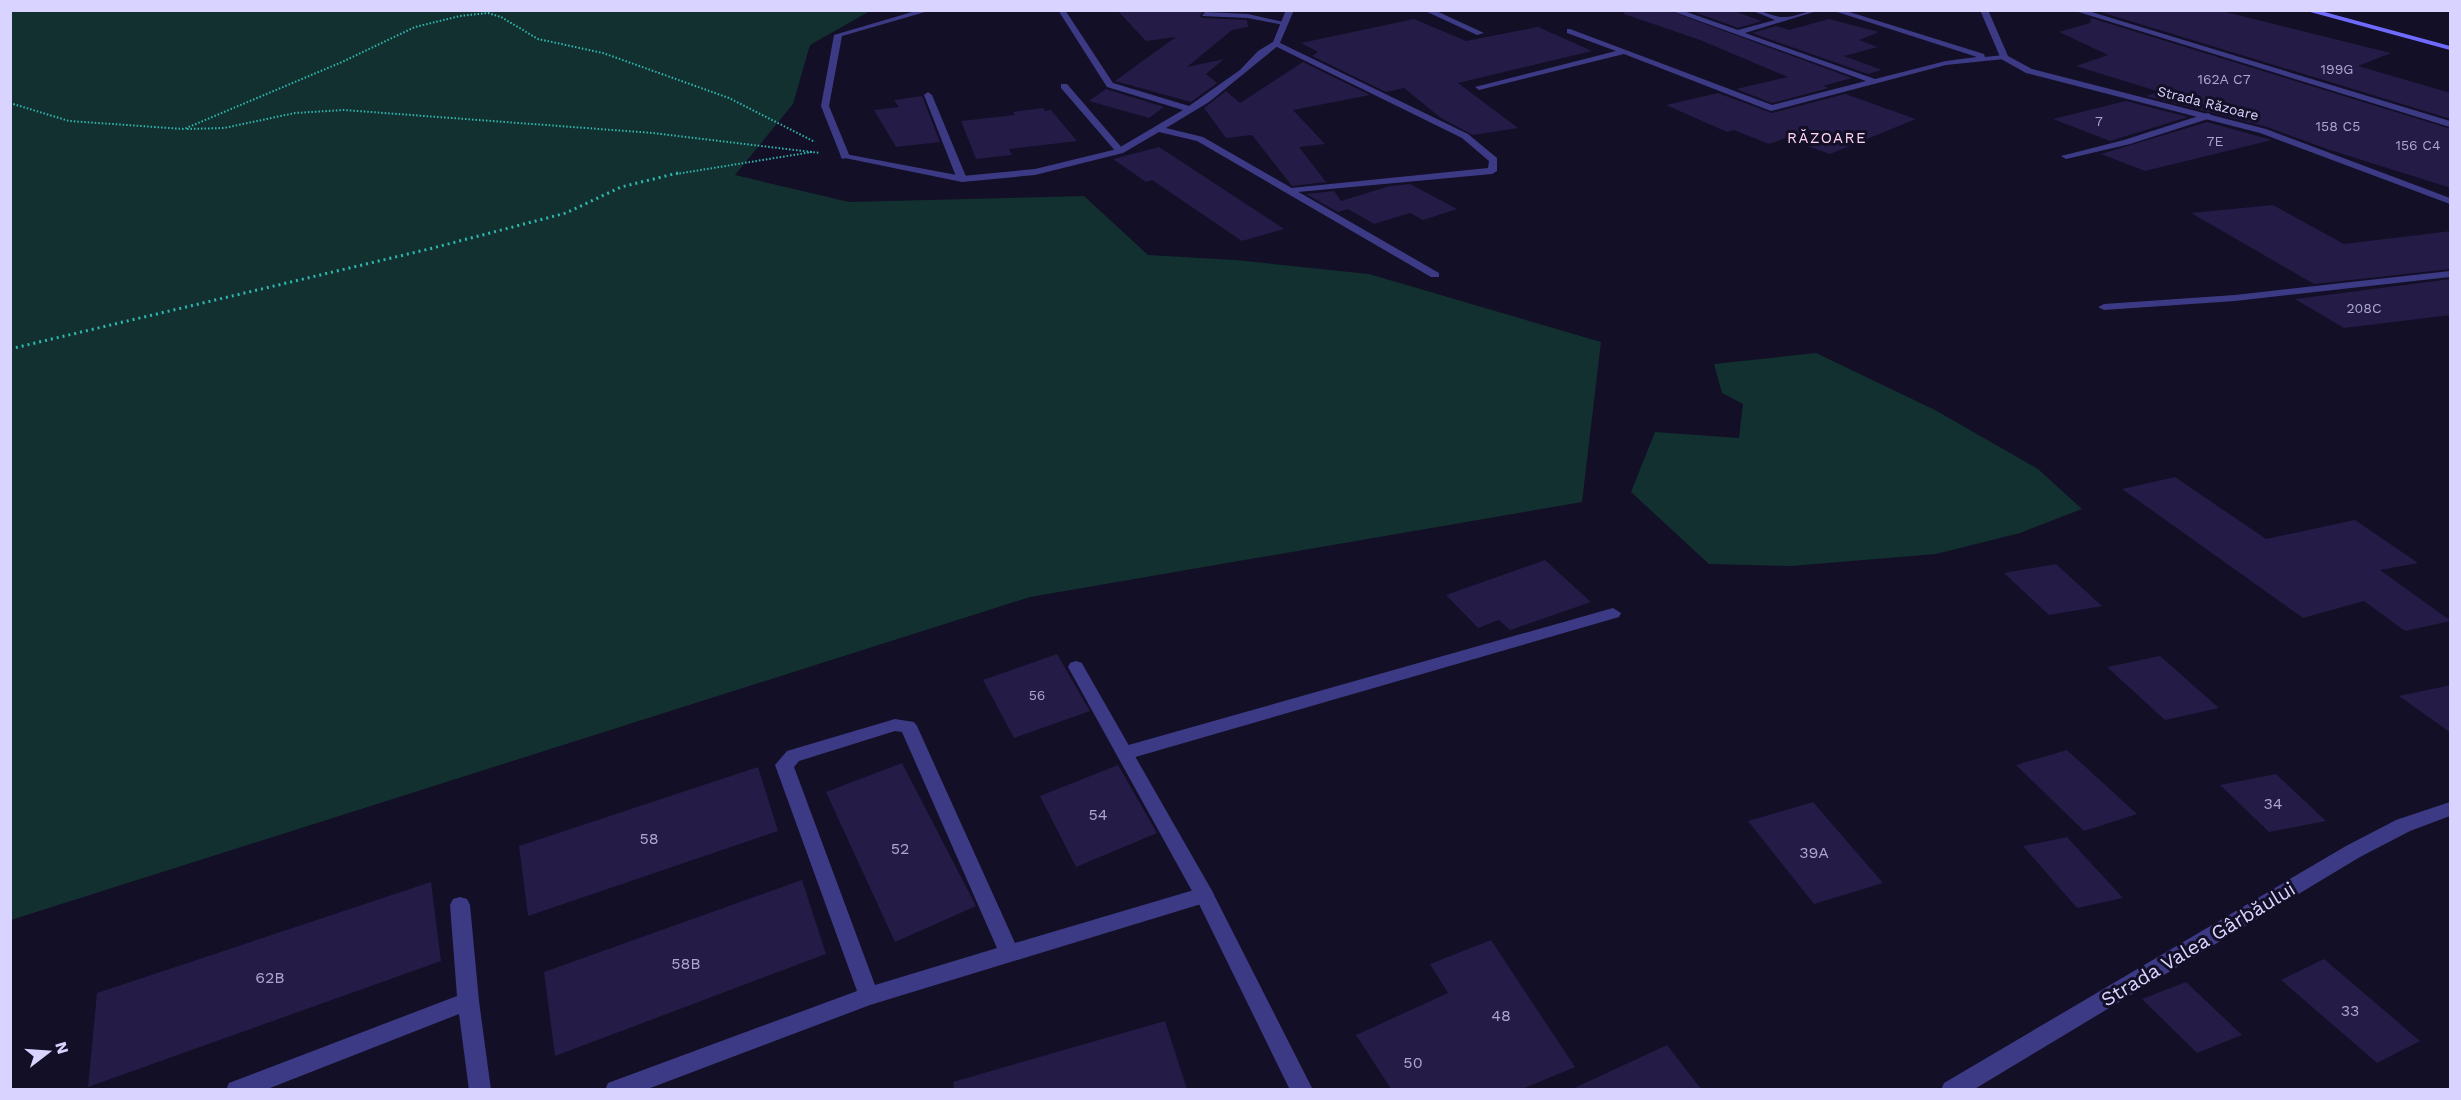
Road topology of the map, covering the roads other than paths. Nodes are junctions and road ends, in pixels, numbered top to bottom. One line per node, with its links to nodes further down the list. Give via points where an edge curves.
1 (929, 10): 33 (street, via 926,14 838,35 825,106 845,157)
2 (1061, 10): 27 (street, via 1110,85)
3 (1290, 10): 14 (street)
4 (1426, 10): 16 (street)
5 (1672, 10): 17 (street)
6 (1754, 10): 13 (street)
7 (1817, 10): 13 (street)
8 (1834, 10): 21 (street)
9 (1984, 10): 22 (street)
10 (2075, 10): 29 (street)
11 (2306, 10): 19 (street)
12 (1206, 14): 14 (street)
13 (1783, 20): 17 (street)
14 (1284, 23): 18 (street)
15 (1570, 31): 20 (street)
16 (1480, 33)
17 (1737, 33): 23 (street)
18 (1276, 43): 27 (street); 34 (street, via 1465,136 1494,160 1492,171)
19 (2451, 48)
20 (1624, 52): 23 (street, via 1771,108); 25 (street)
21 (1984, 57): 22 (street); 23 (street)
22 (2004, 57): 28 (street, Strada Răzoare, via 2044,76)
23 (1874, 81)
24 (1064, 86): 31 (street)
25 (1479, 87)
26 (928, 95): 33 (street)
27 (1191, 110): 30 (street)
28 (2208, 116): 32 (street, via 2127,142); 35 (street, Strada Răzoare, via 2263,131)
29 (2451, 124)
30 (1159, 129): 31 (street); 34 (street, via 1200,139)
31 (1120, 151): 33 (street, via 1035,172)
32 (2066, 156)
33 (962, 179)
34 (1291, 191): 37 (street)
35 (2451, 201)
36 (2451, 274): 38 (street, via 2235,298)
37 (1435, 275)
38 (2104, 307)
39 (1613, 613): 41 (street)
40 (1076, 667): 41 (street)
41 (1125, 753): 43 (street)
42 (2451, 809): 52 (street, Strada Valea Gârbăului, via 2396,830 2318,873)
43 (1204, 894): 45 (street); 51 (street)
44 (460, 905): 47 (street)
45 (1009, 953): 46 (street); 46 (street, via 908,726 895,725 872,732 794,756 784,765)
46 (869, 996): 50 (street)
47 (468, 1001): 48 (street); 49 (street)
48 (237, 1089)
49 (480, 1089)
50 (615, 1089)
51 (1302, 1089)
52 (1952, 1089)

